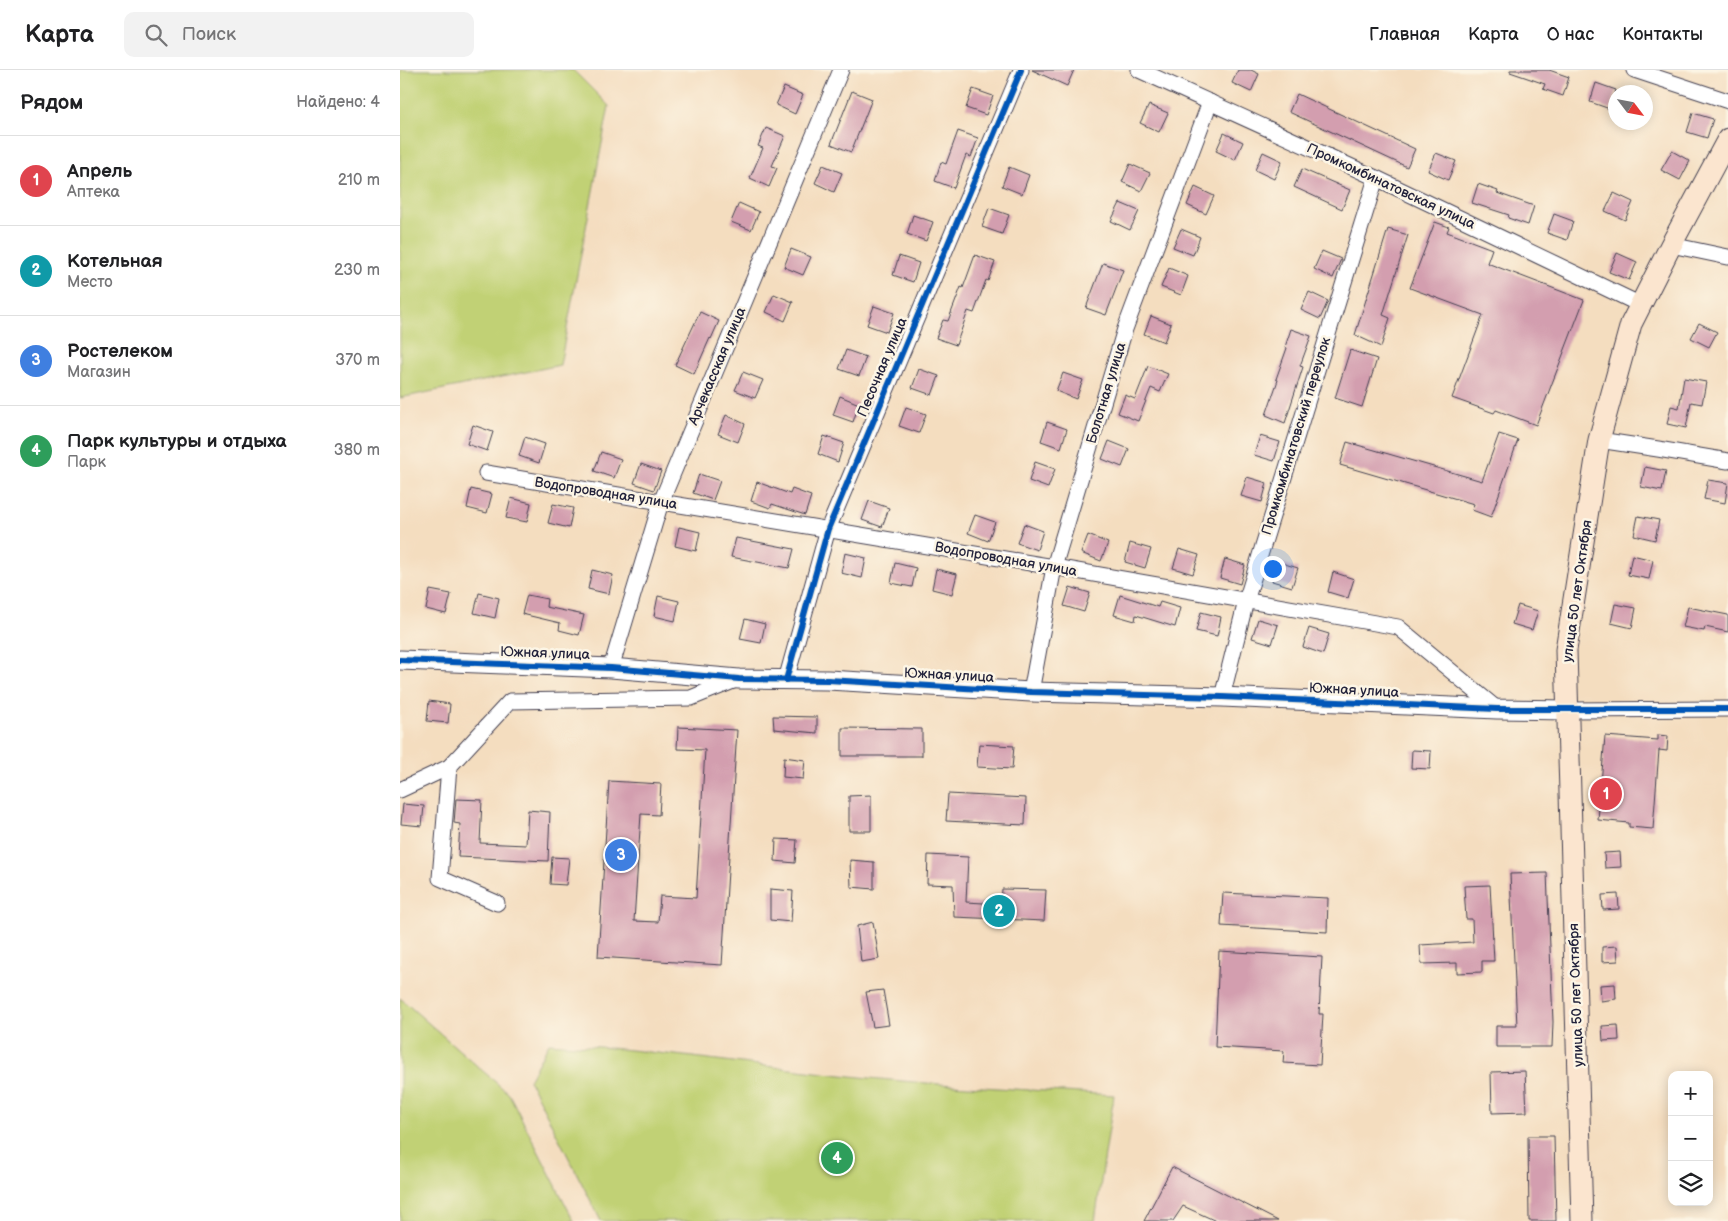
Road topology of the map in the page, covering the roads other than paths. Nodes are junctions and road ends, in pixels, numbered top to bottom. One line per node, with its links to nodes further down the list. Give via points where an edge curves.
1 (841, 70): 15 (street, Арчекасская улица)
2 (1021, 70): 16 (street, Песочная улица)
3 (1139, 70): 6 (street, Промкомбинатовская улица)
4 (1634, 70): 5 (street)
5 (1728, 101)
6 (1210, 102): 8 (street, Промкомбинатовская улица); 17 (street, Болотная улица, via 1125,329)
7 (1728, 140): 9 (main road, улица 50 лет Октября)
8 (1376, 178): 11 (street, Промкомбинатовская улица); 18 (street, Промкомбинатовский переулок)
9 (1671, 245): 10 (street); 11 (main road, улица 50 лет Октября)
10 (1728, 256)
11 (1640, 305): 12 (main road, улица 50 лет Октября)
12 (1599, 440): 13 (street); 27 (main road, улица 50 лет Октября, via 1566,650)
13 (1728, 461)
14 (486, 473): 15 (street, Водопроводная улица)
15 (661, 502): 16 (street, Водопроводная улица); 20 (street, Арчекасская улица)
16 (828, 529): 17 (street, Водопроводная улица); 22 (street, Песочная улица)
17 (1054, 567): 18 (street, Водопроводная улица); 23 (street, Болотная улица)
18 (1246, 601): 24 (street, Промкомбинатовский переулок); 25 (street, Водопроводная улица, via 1398,627)
19 (400, 660): 20 (street, Южная улица)
20 (611, 668): 21 (street, Южная улица)
21 (739, 679): 22 (street, Южная улица); 28 (street, via 692,698 510,700)
22 (786, 680): 23 (street, Южная улица)
23 (1031, 692): 24 (street, Южная улица)
24 (1222, 697): 25 (street, Южная улица)
25 (1497, 709): 27 (street, Южная улица)
26 (1728, 709): 27 (street)
27 (1568, 710): 31 (main road, улица 50 лет Октября)
28 (449, 767): 29 (street); 30 (street, via 440,878)
29 (400, 790)
30 (497, 903)
31 (1582, 1221)

